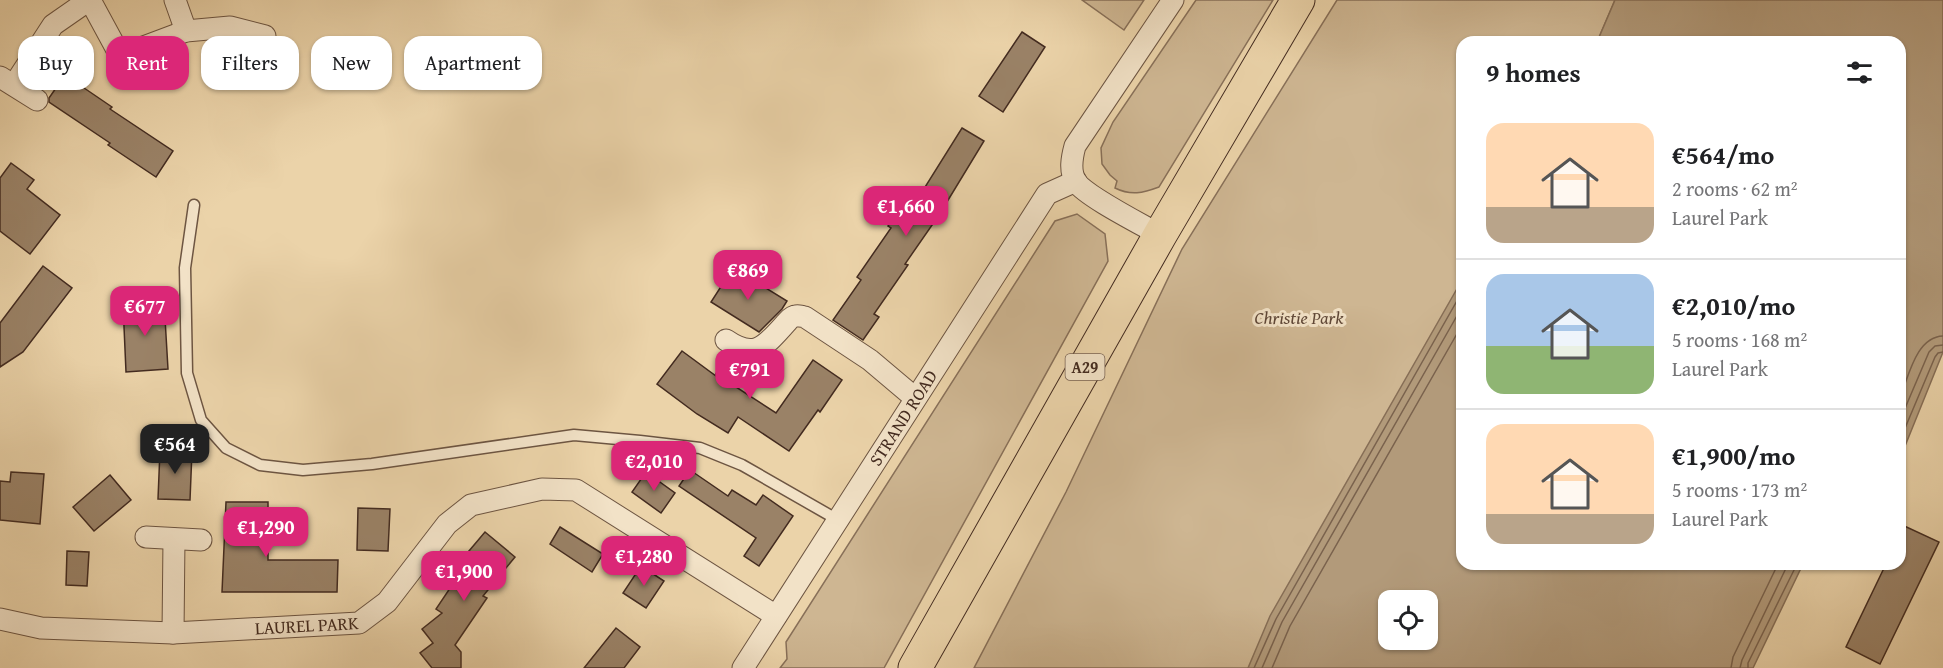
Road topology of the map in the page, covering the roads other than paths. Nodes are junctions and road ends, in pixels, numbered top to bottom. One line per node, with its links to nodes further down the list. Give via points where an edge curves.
1 (90, 0): 5 (street, via 116,48 130,52); 7 (street, via 53,25)
2 (175, 0): 5 (street)
3 (1173, 0): 9 (street, via 1076,146 1071,161)
4 (1298, 0): 11 (main road, A29)
5 (186, 31): 6 (street, via 230,27)
6 (265, 36)
7 (7, 81): 8 (street)
8 (37, 100)
9 (1076, 181): 11 (street, via 1093,196); 13 (street, STRAND ROAD, via 1047,194)
10 (194, 205): 14 (lane, via 185,268 187,373 201,420 226,448 260,465 303,470 372,464 574,435 640,441 700,448 742,465)
11 (1160, 235): 22 (main road, A29)
12 (726, 340): 13 (street, via 750,350 763,347 790,319 796,315 805,317 870,360)
13 (915, 398): 14 (street, STRAND ROAD)
14 (838, 520): 18 (street, STRAND ROAD)
15 (146, 537): 16 (street)
16 (174, 539): 17 (street); 20 (street)
17 (201, 540)
18 (776, 616): 20 (street, LAUREL PARK, via 576,490 542,489 471,505 447,524 387,602 359,622); 21 (street, STRAND ROAD)
19 (0, 619): 20 (street, LAUREL PARK, via 41,628)
20 (172, 633)
21 (743, 668)
22 (915, 668)

